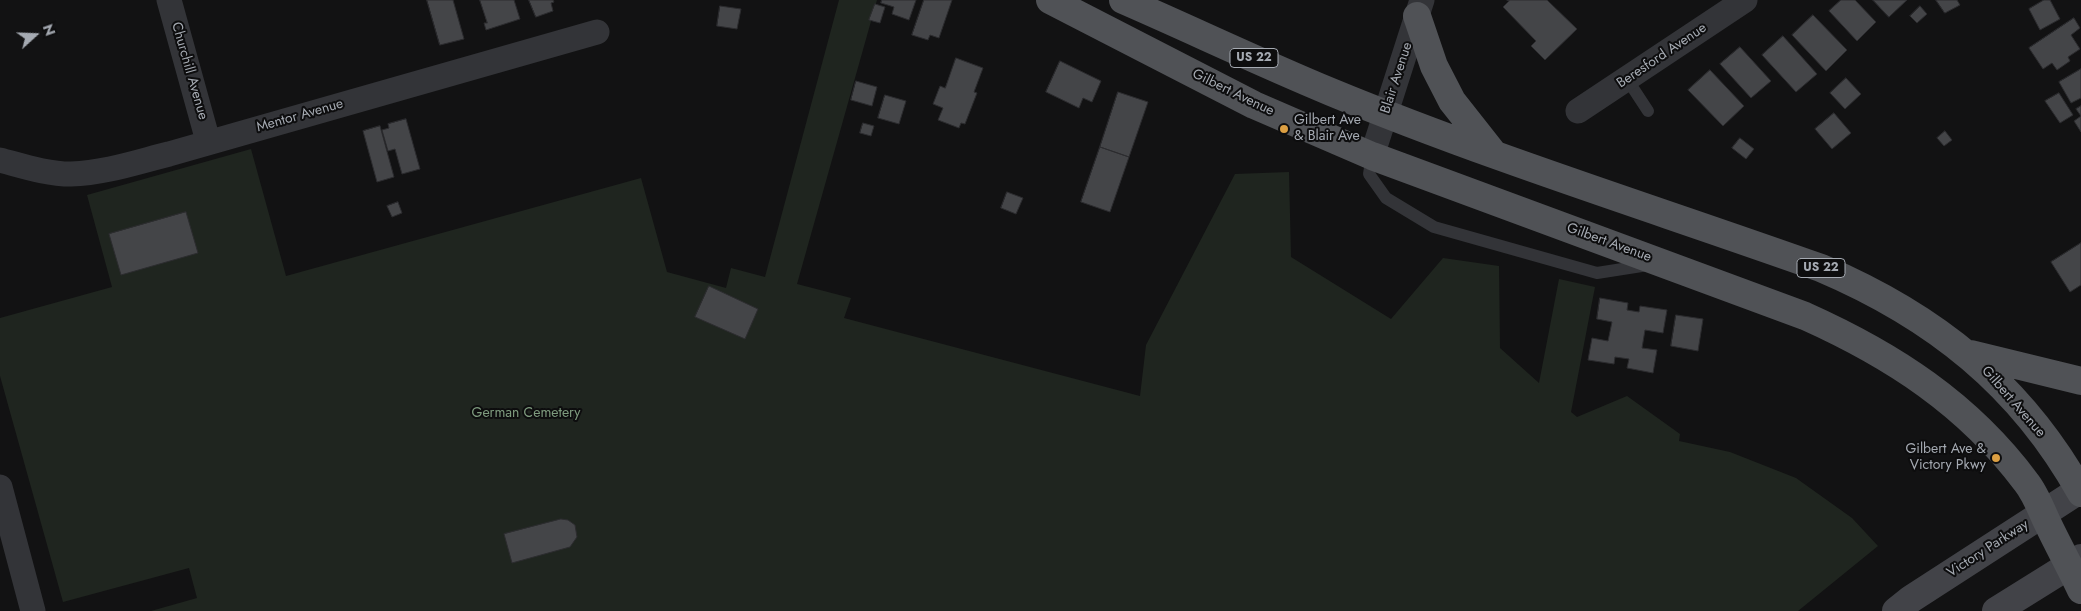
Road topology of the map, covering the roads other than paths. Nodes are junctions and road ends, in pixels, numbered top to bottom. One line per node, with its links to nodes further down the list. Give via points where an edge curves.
1 (169, 0): 11 (street, Churchill Avenue)
2 (1050, 0): 13 (main road, Gilbert Avenue, via 1254,105)
3 (1123, 0): 10 (main road, Gilbert Avenue / US 22)
4 (1745, 0): 7 (street, Beresford Avenue)
5 (1420, 8): 10 (street, Blair Avenue); 12 (main road, via 1434,66 1452,100)
6 (597, 32): 11 (street, Mentor Avenue)
7 (1627, 79): 8 (street, Beresford Avenue); 9 (lane)
8 (1578, 111)
9 (1648, 111)
10 (1386, 113): 12 (main road, Gilbert Avenue / US 22); 13 (street, Blair Avenue)
11 (208, 141): 14 (street, Mentor Avenue, via 104,171 71,174)
12 (1493, 153): 16 (main road, Gilbert Avenue / US 22, via 1822,268 1897,305)
13 (1372, 156): 15 (main road, Gilbert Avenue); 15 (lane, via 1369,174 1386,198 1434,227 1597,273)
14 (0, 160)
15 (1661, 263): 20 (main road, Gilbert Avenue, via 1805,316 1894,361 1932,388 1988,438 2027,483)
16 (1966, 352): 17 (main road); 19 (main road, Gilbert Avenue / US 22, via 2008,391 2061,460)
17 (2081, 381)
18 (0, 487): 22 (street)
19 (2080, 491): 20 (street, Victory Parkway)
20 (2043, 513): 21 (main road, Gilbert Avenue); 23 (street, Victory Parkway)
21 (2077, 571): 24 (street)
22 (32, 611)
23 (1896, 611)
24 (1996, 611)

